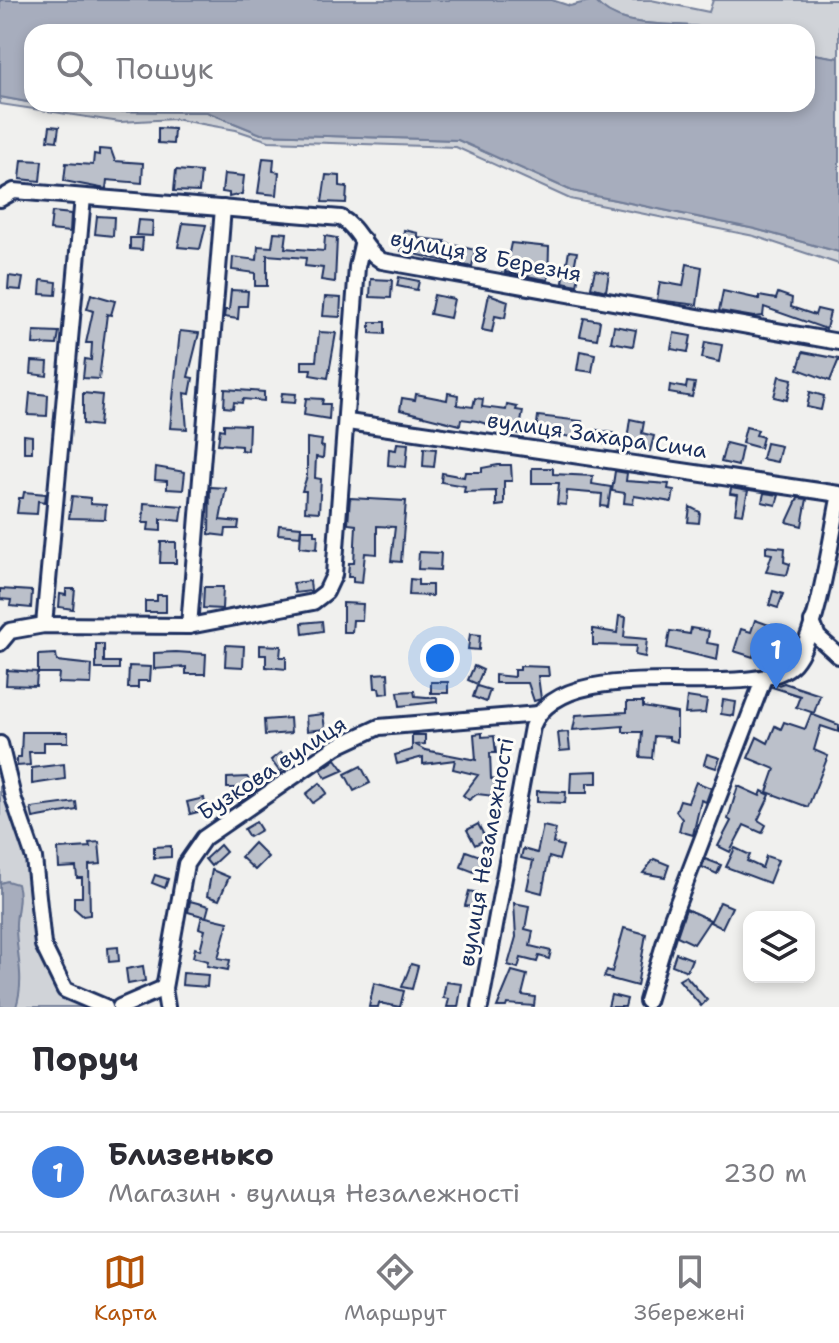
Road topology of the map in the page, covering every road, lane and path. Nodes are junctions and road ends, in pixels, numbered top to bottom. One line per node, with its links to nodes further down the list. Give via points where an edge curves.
1 (83, 197): 2 (street, вулиця 8 Березня, via 14,191); 3 (street, вулиця 8 Березня); 9 (street)
2 (0, 199)
3 (223, 208): 4 (street, вулиця 8 Березня, via 341,218 354,225); 10 (street)
4 (363, 240): 5 (street, вулиця 8 Березня, via 371,255 382,261); 6 (street)
5 (839, 342)
6 (348, 422): 7 (street, вулиця Захара Сича); 10 (street, via 334,575 326,592 313,602)
7 (839, 496): 8 (street)
8 (812, 622): 12 (street, via 818,637); 13 (street, via 794,663)
9 (44, 625): 10 (street); 11 (street, via 10,631)
10 (189, 626)
11 (0, 643)
12 (839, 656)
13 (764, 678): 14 (street, вулиця Незалежності, via 613,683 563,697); 17 (street, via 672,918)
14 (538, 714): 16 (street, Бузкова вулиця, via 379,727 336,747 204,838 186,864); 21 (street, вулиця Незалежності)
15 (0, 744): 18 (street, via 34,858 43,945 65,990)
16 (164, 988): 19 (street); 20 (street, Бузкова вулиця)
17 (647, 1001)
18 (105, 1007)
19 (120, 1007)
20 (167, 1007)
21 (480, 1007)

